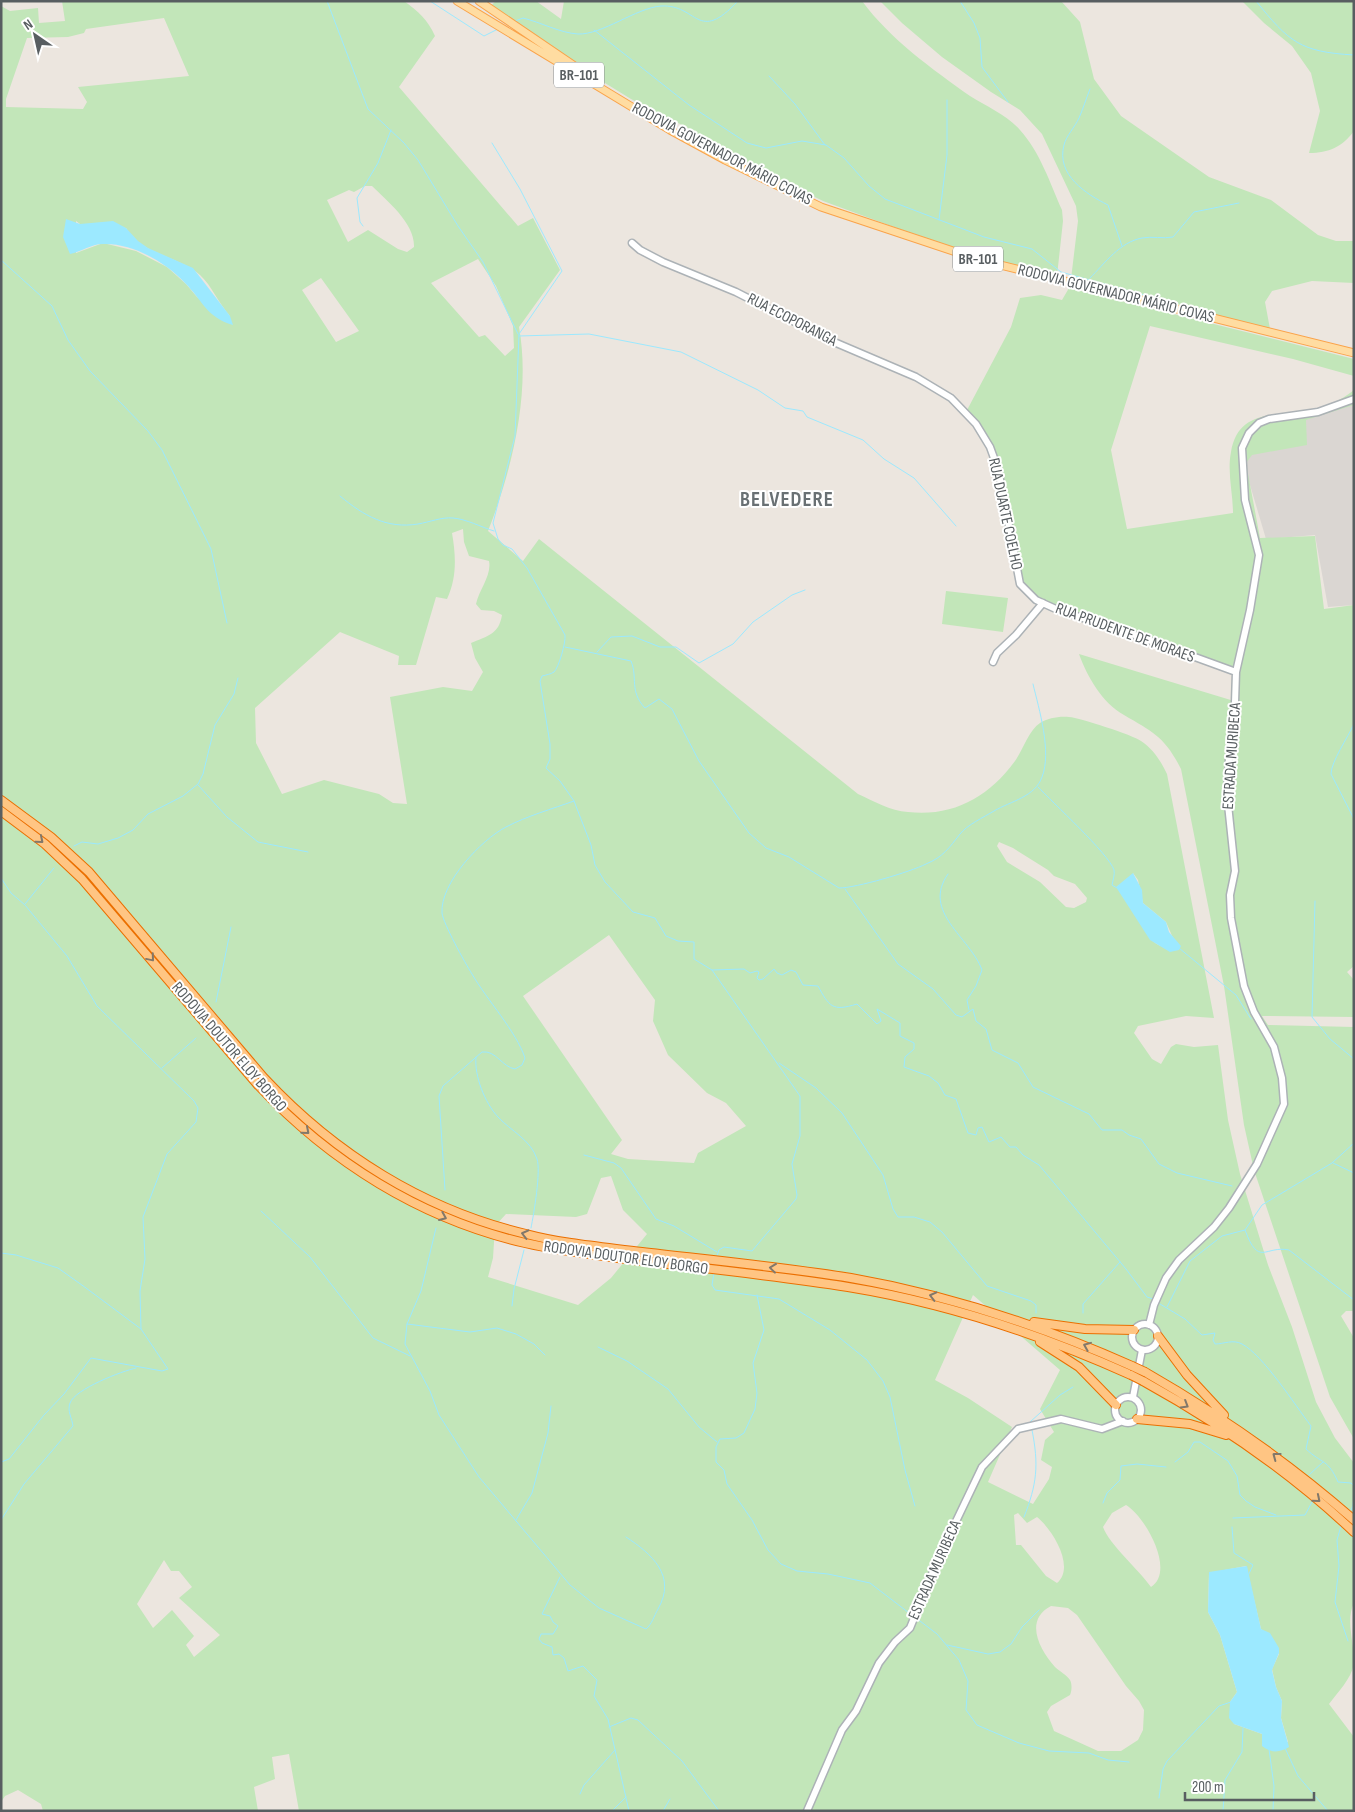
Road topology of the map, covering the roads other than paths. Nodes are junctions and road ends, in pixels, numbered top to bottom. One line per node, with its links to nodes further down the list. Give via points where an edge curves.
1 (457, 1): 3 (main road, RODOVIA GOVERNADOR MÁRIO COVAS / BR-101)
2 (479, 1): 4 (main road)
3 (484, 17): 4 (main road, via 509,23); 5 (main road, RODOVIA GOVERNADOR MÁRIO COVAS / BR-101)
4 (529, 34): 5 (main road)
5 (639, 111): 7 (main road, RODOVIA GOVERNADOR MÁRIO COVAS / BR-101, via 725,160 821,207 884,229 1048,278)
6 (632, 243): 8 (street, RUA ECOPORANGA, via 663,262 745,296 834,342 916,377)
7 (1354, 353)
8 (952, 398): 10 (street, RUA DUARTE COELHO, via 976,424 990,447)
9 (1354, 400): 13 (street, ESTRADA MURIBECA, via 1318,412 1269,419 1258,423 1245,438 1242,475 1259,555)
10 (1020, 584): 11 (street, RUA PRUDENTE DE MORAES)
11 (1043, 603): 12 (street, via 997,653); 13 (street, RUA PRUDENTE DE MORAES)
12 (993, 662)
13 (1236, 672): 17 (street, ESTRADA MURIBECA, via 1227,795 1235,864 1230,895 1231,918 1244,986 1254,1012 1274,1046 1284,1104 1256,1164 1229,1208 1166,1278)
14 (1, 800): 16 (highway, RODOVIA DOUTOR ELOY BORGO, one-way to 14, via 939,1297 852,1279 544,1238 474,1219 407,1190 345,1151 290,1104 264,1078 89,872)
15 (1, 810): 18 (highway, RODOVIA DOUTOR ELOY BORGO, one-way to 18, via 82,878 283,1111 340,1158 403,1197 470,1227 542,1247 851,1287 937,1306)
16 (1016, 1320): 19 (highway, via 1084,1329); 26 (highway, RODOVIA DOUTOR ELOY BORGO, one-way to 16, bridge, via 1145,1372)
17 (1149, 1325): 19 (street); 20 (street)
18 (1014, 1328): 23 (highway, via 1068,1358); 27 (highway, RODOVIA DOUTOR ELOY BORGO, one-way to 27, bridge, via 1143,1381)
19 (1134, 1330): 21 (street, via 1133,1342)
20 (1158, 1336): 21 (street, via 1154,1347); 26 (highway, via 1202,1392)
21 (1142, 1350): 22 (street)
22 (1132, 1397): 23 (street, via 1123,1398); 24 (street, via 1141,1408)
23 (1116, 1405): 25 (street, via 1116,1414)
24 (1137, 1419): 25 (street, ESTRADA MURIBECA); 27 (highway, via 1166,1420 1208,1428 1235,1439)
25 (1123, 1421): 30 (street, ESTRADA MURIBECA, via 1102,1429 1061,1419 1018,1429 982,1467 939,1557 910,1628 879,1663 856,1711 842,1730)
26 (1246, 1434): 28 (highway, RODOVIA DOUTOR ELOY BORGO, one-way to 26)
27 (1260, 1455): 29 (highway, RODOVIA DOUTOR ELOY BORGO, one-way to 29)
28 (1354, 1520)
29 (1354, 1532)
30 (807, 1811)

